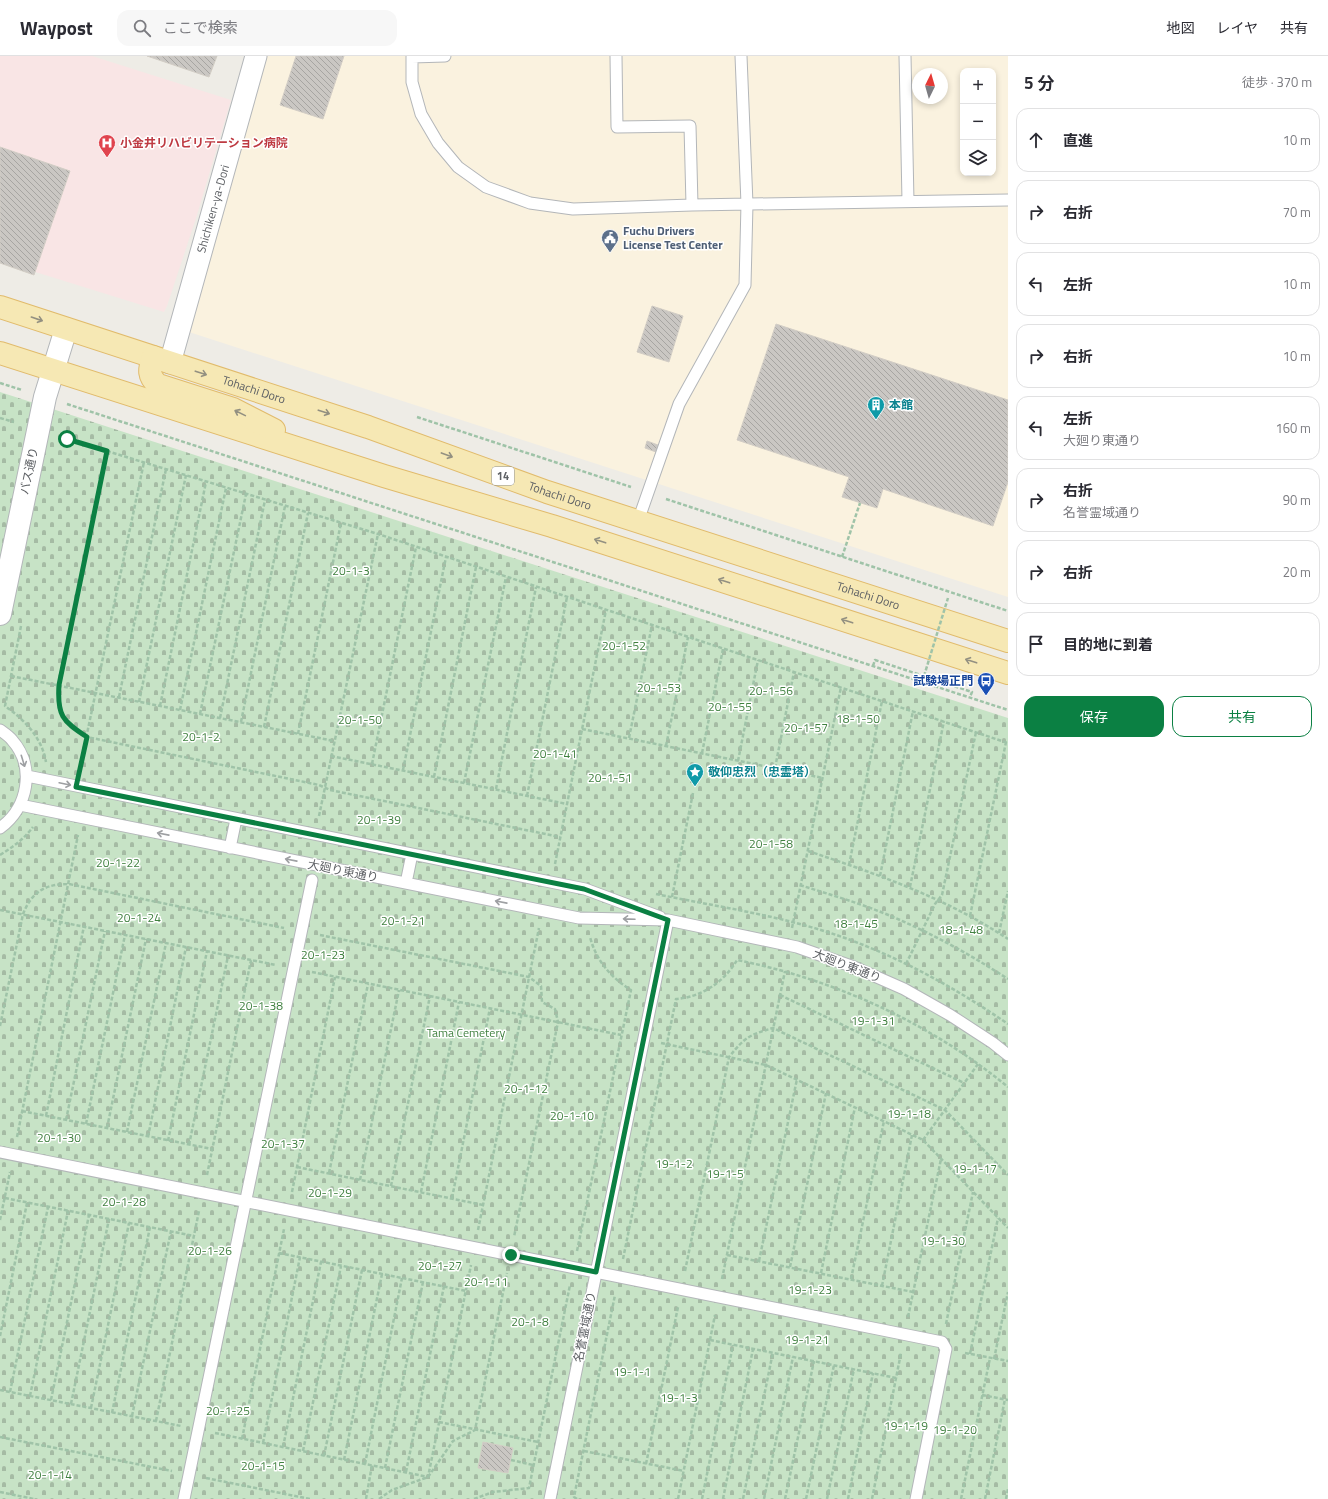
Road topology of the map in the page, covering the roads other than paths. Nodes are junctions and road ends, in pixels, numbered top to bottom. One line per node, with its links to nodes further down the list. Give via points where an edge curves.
1 (256, 56): 13 (street, Shichiken-ya-Dori)
2 (445, 56): 9 (lane, via 412,57 412,82 421,114 438,143 458,167 486,188 530,203 573,209)
3 (616, 56): 9 (lane, via 617,128 690,126)
4 (741, 56): 8 (lane)
5 (905, 56): 7 (lane)
6 (1008, 200): 7 (lane)
7 (908, 201): 8 (lane)
8 (746, 204): 9 (lane); 16 (lane, via 745,285 679,404)
9 (692, 205)
10 (0, 307): 11 (main road, Tohachi Doro / 14, one-way to 11)
11 (66, 329): 13 (main road, Tohachi Doro / 14); 14 (street, バス通り)
12 (0, 353): 14 (main road)
13 (162, 360): 15 (main road, one-way to 13, via 233,409 158,385 153,380 150,369); 16 (main road, Tohachi Doro / 14, one-way to 16, via 368,427 547,492)
14 (53, 371): 15 (main road); 17 (street, バス通り, via 45,398)
15 (337, 461): 19 (main road, one-way to 15, via 552,526)
16 (638, 521): 18 (main road, Tohachi Doro / 14)
17 (0, 614)
18 (1008, 641)
19 (1008, 673)
20 (0, 730): 21 (lane, one-way to 21, via 12,740 22,757)
21 (27, 776): 22 (lane); 23 (lane, 大廻り東通り, one-way to 23)
22 (20, 806): 24 (lane, via 9,822); 25 (lane, 大廻り東通り, one-way to 22)
23 (236, 819): 25 (lane); 26 (lane, 大廻り東通り)
24 (0, 828)
25 (230, 848): 28 (lane, 大廻り東通り, one-way to 25)
26 (412, 854): 28 (lane); 29 (lane, 大廻り東通り, via 584,889)
27 (312, 880): 32 (lane)
28 (406, 883): 29 (lane, 大廻り東通り, one-way to 28, via 579,918)
29 (668, 920): 30 (lane, 大廻り東通り, via 788,944 854,967 904,989 950,1015); 33 (lane, 名誉霊域通り)
30 (1008, 1055)
31 (0, 1152): 32 (lane)
32 (245, 1202): 33 (lane); 34 (lane)
33 (596, 1272): 35 (lane, 名誉霊域通り); 36 (lane, via 944,1345)
34 (184, 1499)
35 (550, 1499)
36 (916, 1499)

